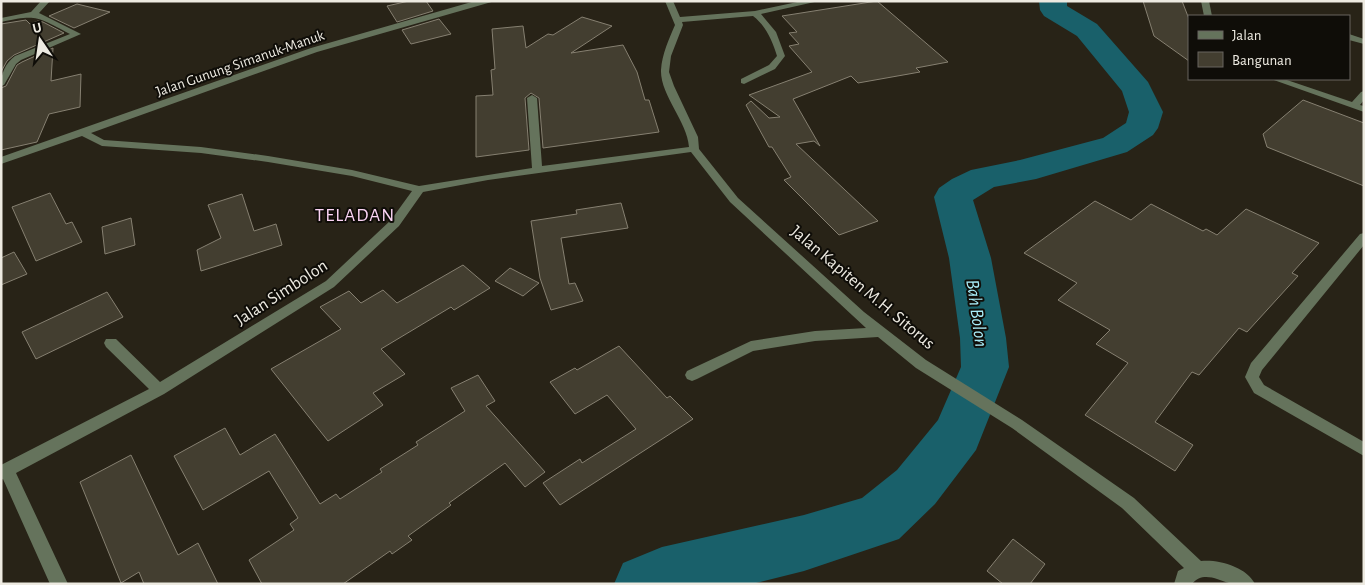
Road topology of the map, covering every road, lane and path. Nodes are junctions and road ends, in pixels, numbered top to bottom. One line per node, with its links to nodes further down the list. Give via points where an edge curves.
1 (46, 1): 7 (street)
2 (491, 1): 20 (street, Jalan Gunung Simanuk-Manuk, via 314,50)
3 (669, 1): 10 (street)
4 (815, 1): 6 (street)
5 (1205, 1): 8 (street)
6 (755, 13): 10 (street); 15 (street, via 772,31 781,56 772,67)
7 (33, 14): 9 (street); 13 (street, via 48,18 76,34 18,58)
8 (1208, 15)
9 (1, 20)
10 (677, 20): 21 (street, Jalan Kapiten M.H. Sitorus, via 679,25 670,43 665,72 693,137)
11 (1350, 37): 12 (street)
12 (1364, 42)
13 (2, 80)
14 (1279, 80): 18 (street)
15 (744, 81)
16 (1364, 94): 18 (street)
17 (532, 98): 23 (street)
18 (1354, 106): 19 (street)
19 (1364, 109)
20 (84, 133): 22 (street, Jalan Gunung Simanuk-Manuk); 24 (street, via 102,143 202,150 268,159 352,173)
21 (694, 149): 23 (street); 26 (street, Jalan Kapiten M.H. Sitorus, via 734,200)
22 (1, 161)
23 (537, 170): 24 (street)
24 (419, 189): 29 (street, Jalan Simbolon, via 395,222 330,284)
25 (1364, 237): 30 (street, via 1256,367 1252,377 1259,389)
26 (881, 332): 28 (street, via 815,336 751,346); 32 (street, Jalan Kapiten M.H. Sitorus, via 921,364 1017,424 1128,503)
27 (111, 343): 29 (street)
28 (692, 375)
29 (159, 390): 31 (street, Jalan Simbolon)
30 (1364, 450)
31 (4, 472): 33 (street)
32 (1197, 569): 34 (street, via 1184,577); 35 (street, via 1214,568 1234,575)
33 (59, 584)
34 (1183, 584)
35 (1246, 584)

